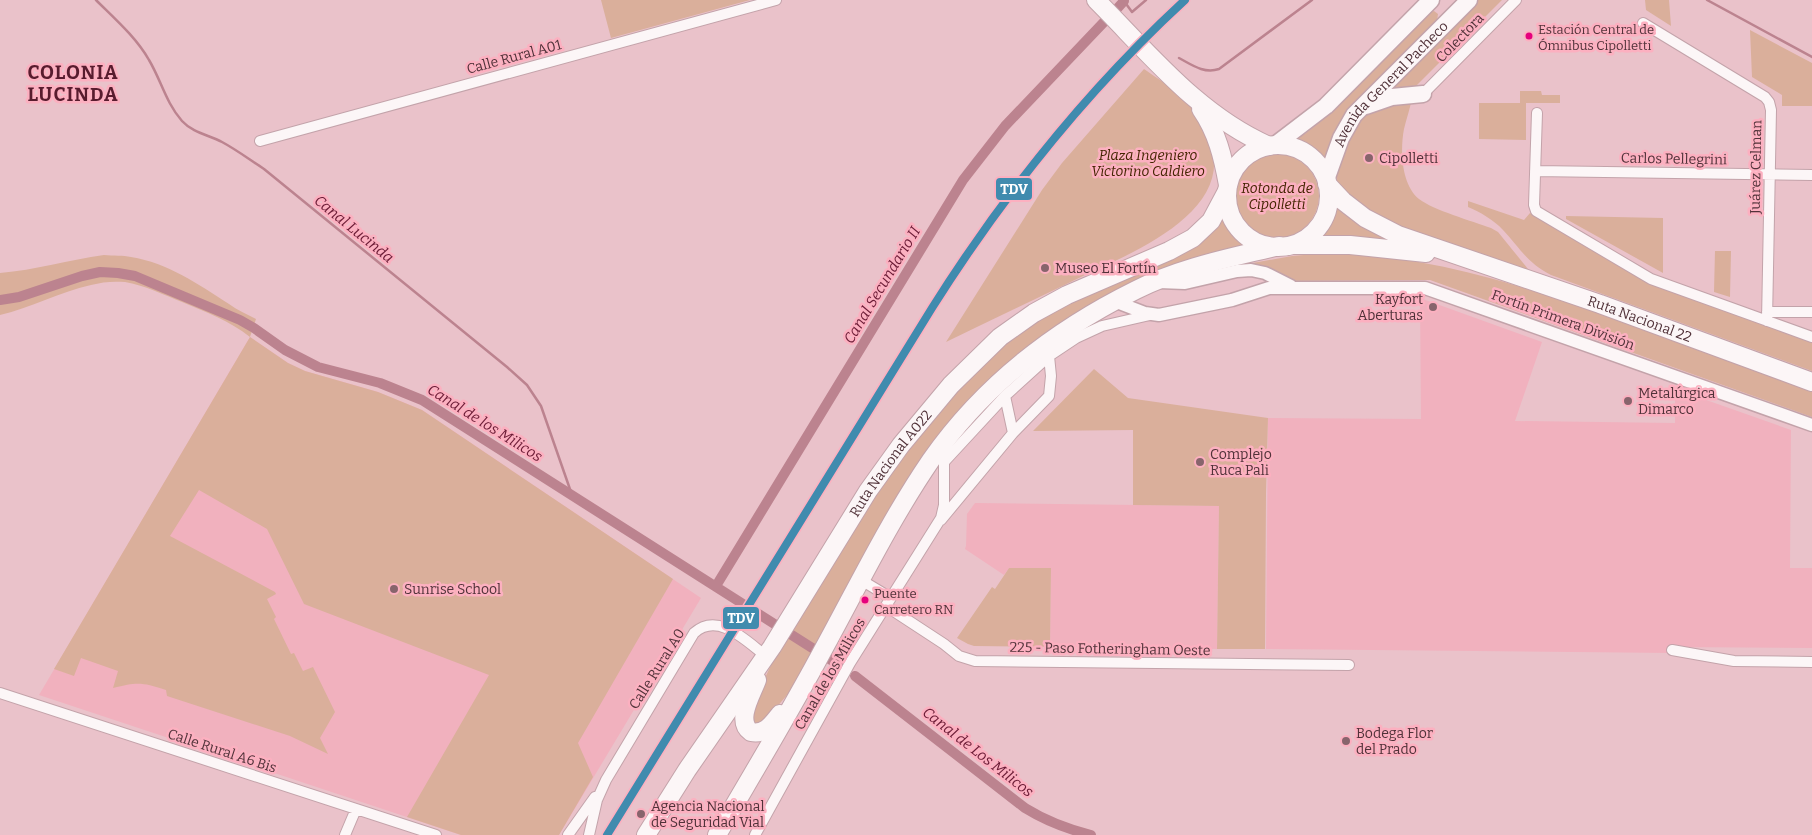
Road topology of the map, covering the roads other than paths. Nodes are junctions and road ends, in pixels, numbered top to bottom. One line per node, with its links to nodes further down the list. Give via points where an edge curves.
1 (776, 0): 11 (street, Calle Rural A01)
2 (1096, 0): 8 (highway)
3 (1431, 0): 12 (main road, Avenida General Pacheco, via 1326,106)
4 (1516, 0): 7 (street, Colectora)
5 (1465, 1): 10 (main road, Avenida General Pacheco)
6 (1643, 23): 14 (street, Juárez Celman, via 1768,100 1771,108)
7 (1423, 94): 10 (main road, via 1385,98)
8 (1192, 97): 12 (highway, via 1231,127); 17 (highway, via 1215,132)
9 (1537, 113): 13 (street)
10 (1354, 115): 16 (main road, Avenida General Pacheco, via 1341,138)
11 (260, 141)
12 (1272, 145): 16 (highway, via 1293,147 1310,156); 17 (highway, via 1256,150 1241,161)
13 (1535, 170): 14 (street, Carlos Pellegrini); 27 (street, via 1535,209 1651,279)
14 (1770, 174): 15 (street, Carlos Pellegrini); 27 (street, Juárez Celman)
15 (1812, 174)
16 (1327, 182): 18 (highway, via 1326,210 1318,226 1305,238); 19 (highway, Ruta Nacional 22, via 1348,206 1376,225)
17 (1227, 188): 18 (highway, via 1232,218 1244,234 1260,243); 41 (highway, Ruta Nacional A022, via 1211,221 1193,238 1034,313 983,352 935,404 883,469)
18 (1283, 246): 19 (highway, Ruta Nacional 22, via 1370,246); 21 (highway, via 1202,265)
19 (1466, 260): 31 (highway, Ruta Nacional 22, via 1600,304)
20 (1244, 270): 21 (street, Fortín Primera División, via 1186,283); 22 (street, Fortín Primera División, via 1257,271); 23 (street, via 1254,276)
21 (1154, 282): 24 (highway)
22 (1296, 288): 23 (street, Fortín Primera División, via 1269,288); 33 (street, Fortín Primera División, via 1417,287 1432,290)
23 (1252, 293): 26 (street, Fortín Primera División, via 1232,300)
24 (1114, 301): 26 (street, Fortín Primera División); 35 (highway, via 1018,365 985,396)
25 (1808, 312): 27 (street); 28 (street, via 1797,315 1792,321)
26 (1151, 315): 30 (street, via 1102,326)
27 (1767, 317): 28 (street)
28 (1798, 332): 29 (street)
29 (1812, 337)
30 (1049, 356): 32 (street); 34 (street, via 1050,396)
31 (1812, 382)
32 (1005, 396): 34 (street); 36 (street)
33 (1812, 425)
34 (1013, 433): 37 (street)
35 (944, 443): 36 (street, Canal de los Milicos); 38 (highway, via 907,497)
36 (944, 462): 37 (street, Canal de los Milicos, via 944,505)
37 (938, 524): 39 (street, Canal de los Milicos)
38 (861, 580): 39 (street, 225 - Paso Fotheringham Oeste); 44 (highway)
39 (889, 602): 43 (street, 225 - Paso Fotheringham Oeste, via 959,656 975,661); 48 (street, Canal de los Milicos, via 850,663)
40 (1672, 650): 42 (street, via 1734,661)
41 (769, 652): 44 (highway, via 744,717 745,726 751,732 759,733 767,728); 46 (street, Calle Rural A0, via 725,627 710,625 699,629); 53 (highway, Ruta Nacional A022)
42 (1812, 662)
43 (1349, 665)
44 (805, 684): 54 (highway)
45 (0, 693): 47 (street, Calle Rural A6 Bis)
46 (601, 790): 51 (street, Calle Rural A0); 52 (street, Calle Rural A0)
47 (356, 809): 49 (street); 50 (street, Calle Rural A6 Bis)
48 (755, 834)
49 (345, 835)
50 (436, 835)
51 (568, 835)
52 (589, 835)
53 (646, 835)
54 (717, 835)

